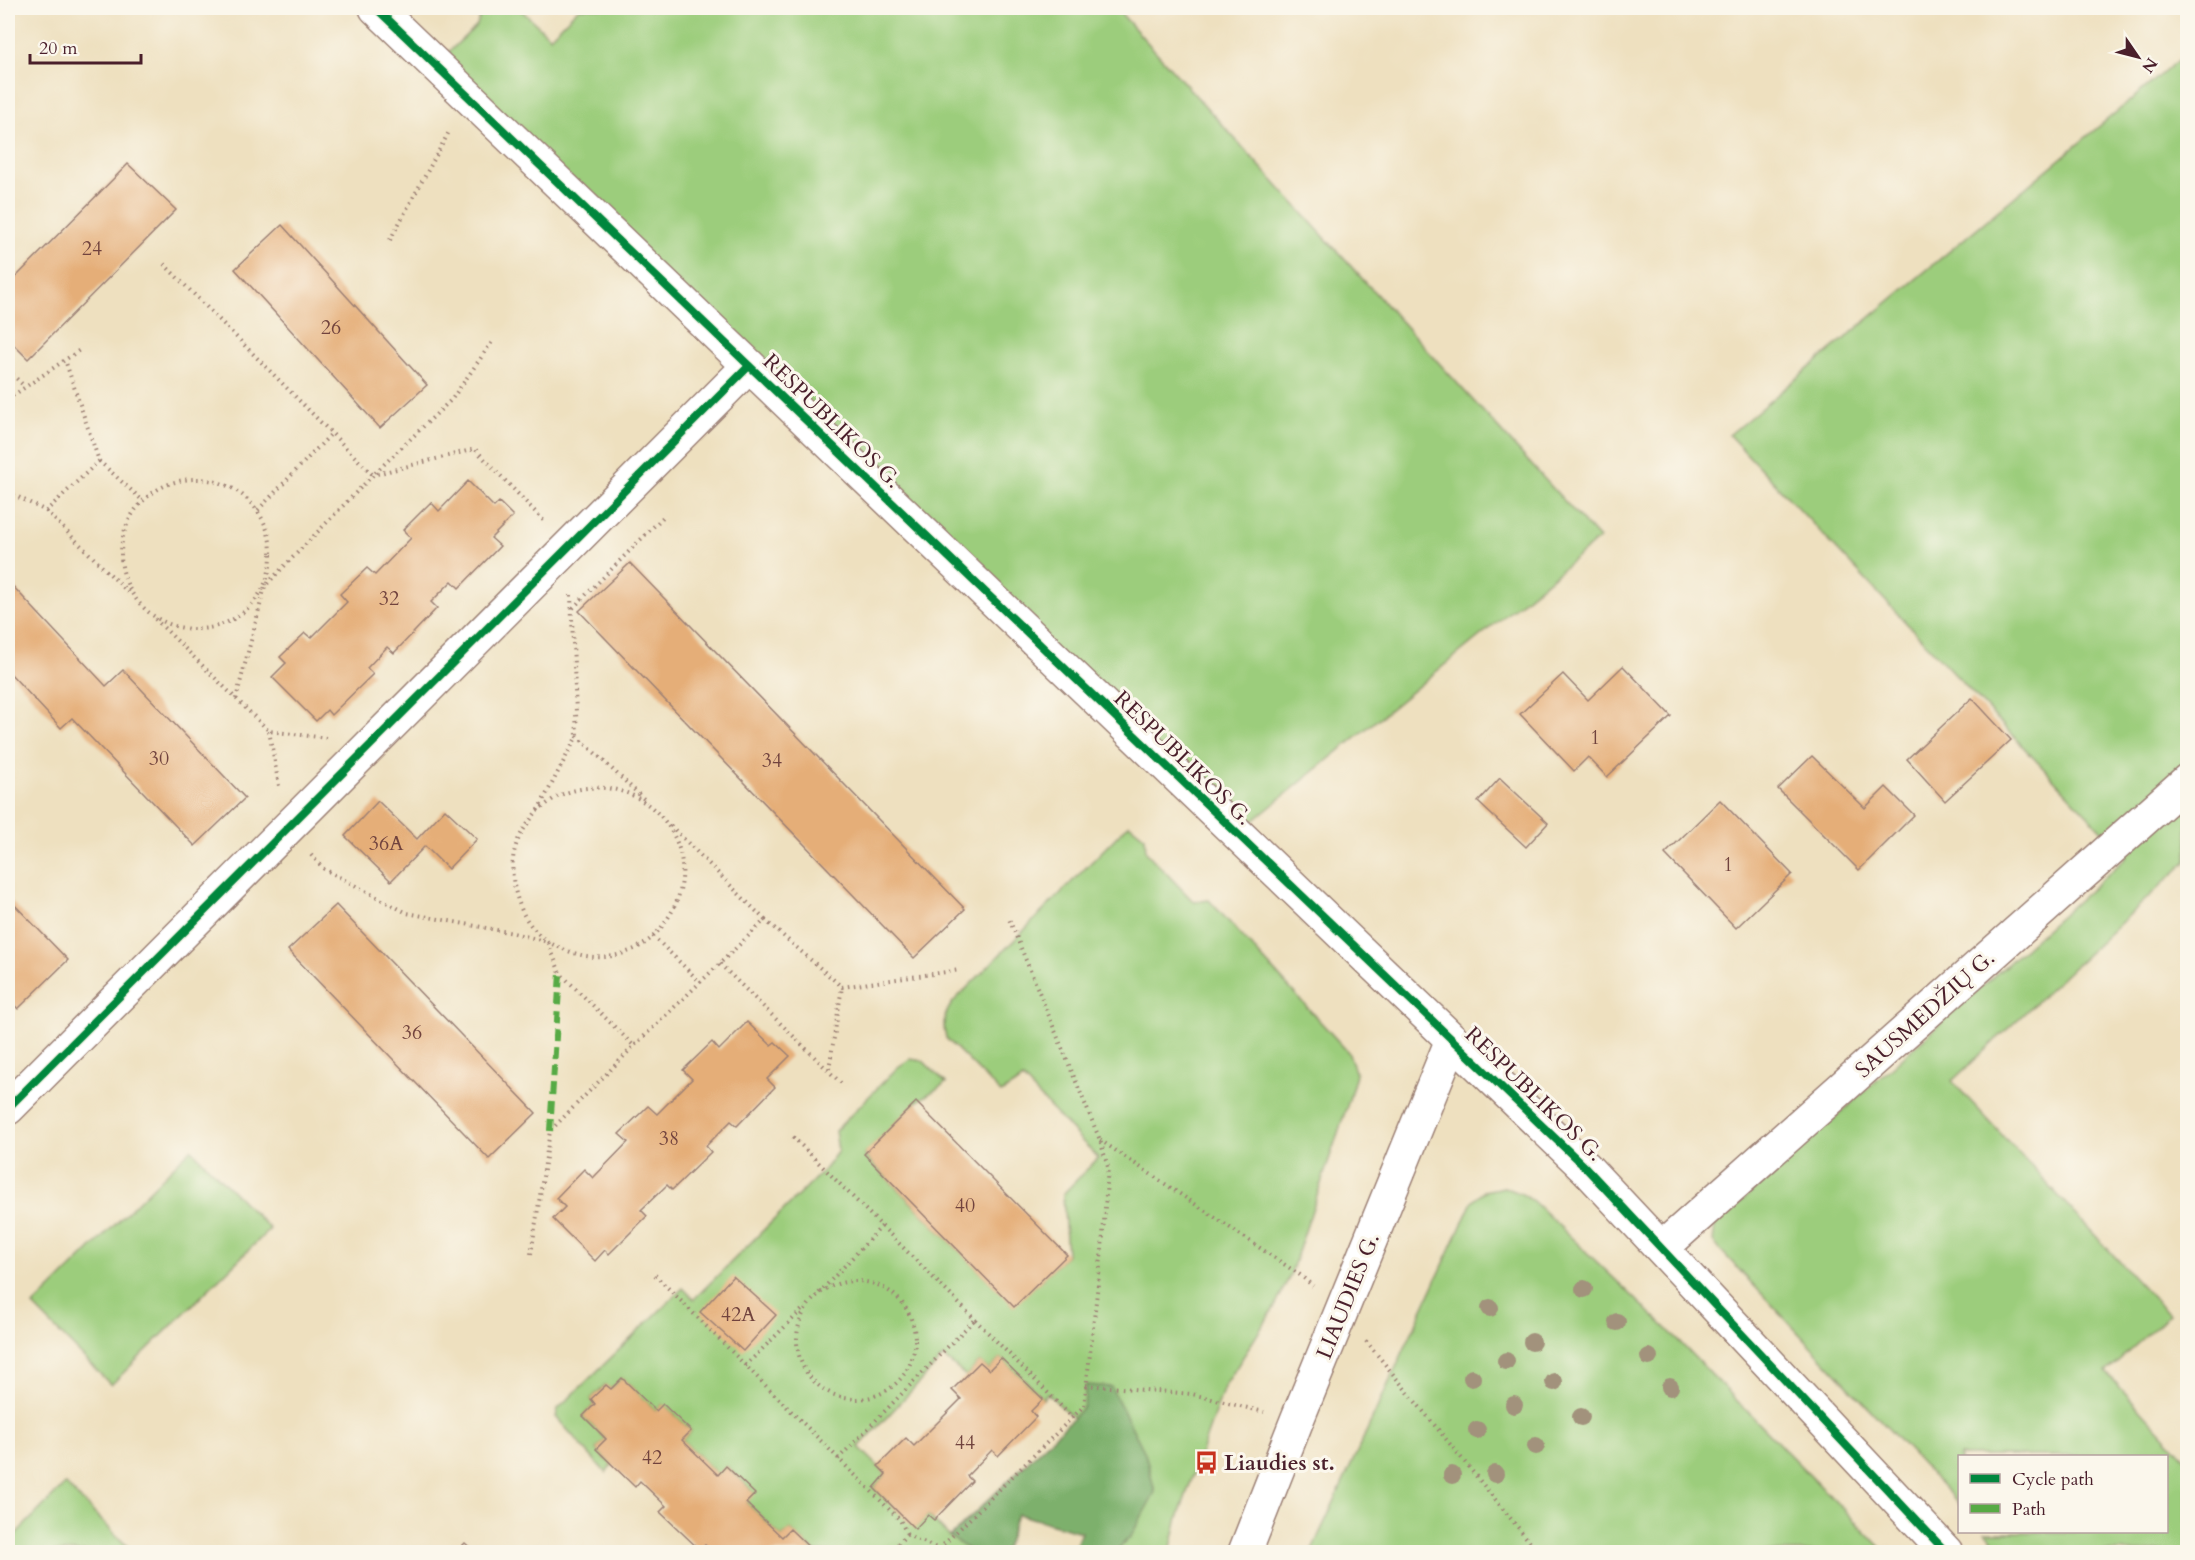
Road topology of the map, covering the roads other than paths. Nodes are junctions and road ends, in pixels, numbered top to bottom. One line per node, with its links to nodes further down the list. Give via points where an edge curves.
1 (376, 8): 2 (street, RESPUBLIKOS G.)
2 (749, 366): 4 (street, RESPUBLIKOS G.); 5 (street)
3 (2187, 780): 6 (street, SAUSMEDŽIŲ G.)
4 (1452, 1040): 6 (street, RESPUBLIKOS G., via 1586,1168); 7 (street, LIAUDIES G.)
5 (8, 1108)
6 (1662, 1248): 8 (street, RESPUBLIKOS G.)
7 (1245, 1552)
8 (1946, 1552)

